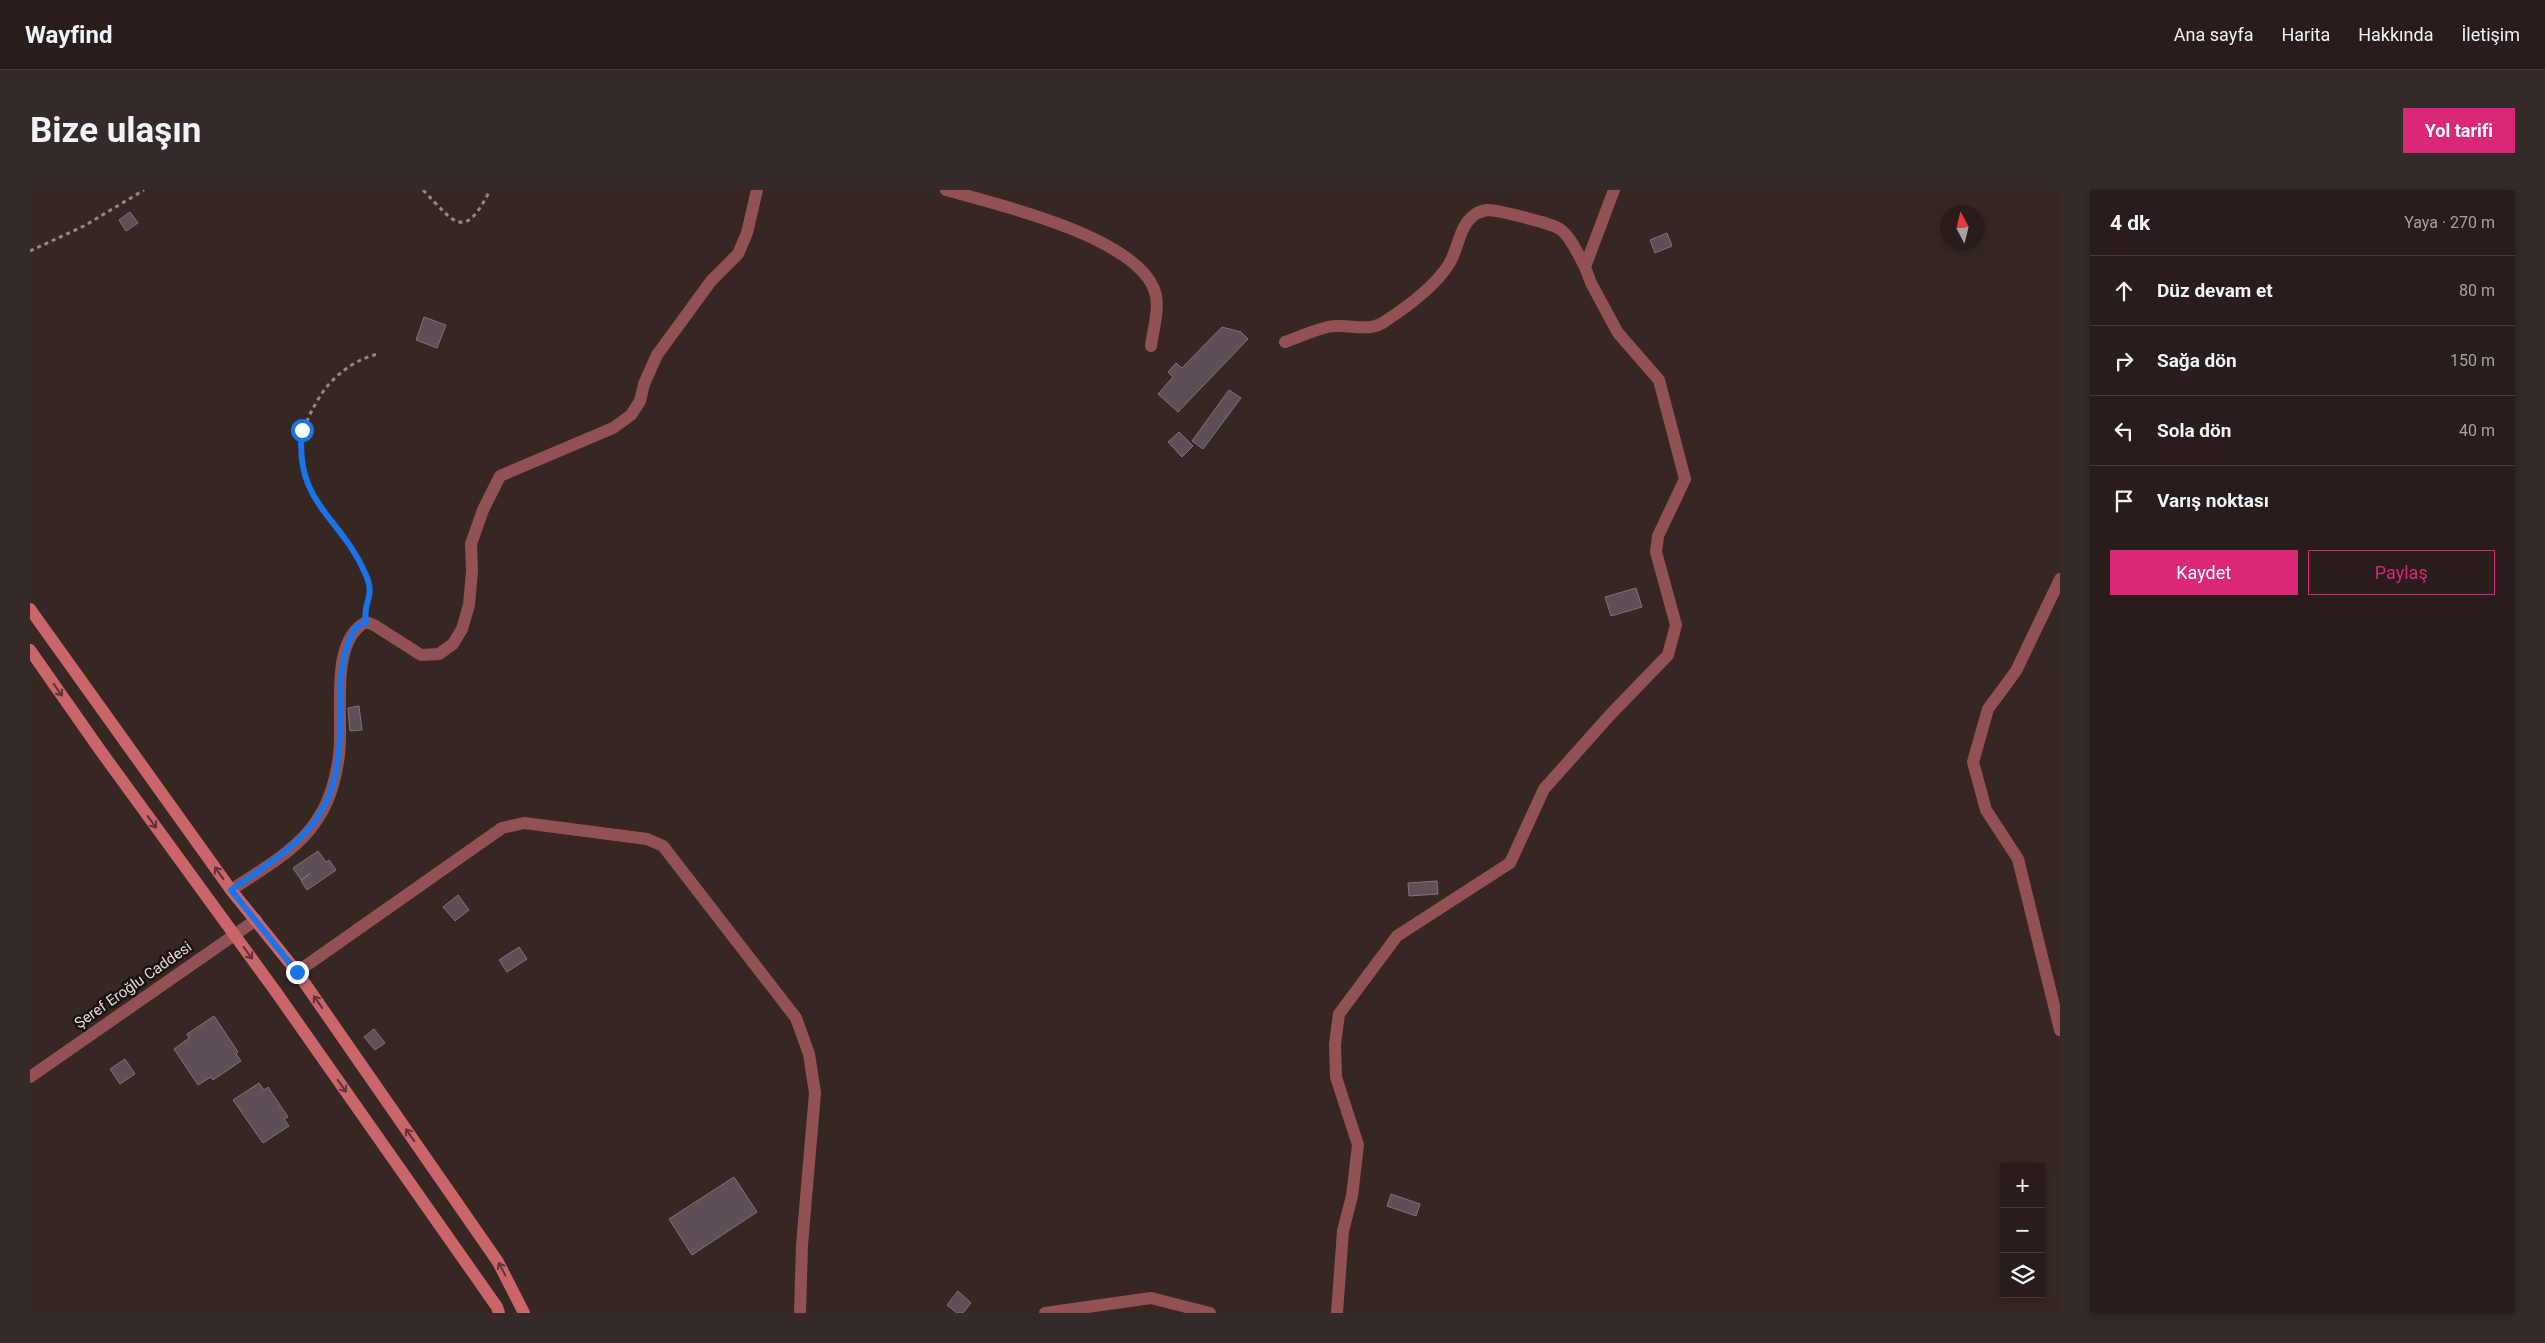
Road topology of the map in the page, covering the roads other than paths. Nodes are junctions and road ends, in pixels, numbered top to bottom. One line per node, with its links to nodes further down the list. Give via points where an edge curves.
1 (756, 190): 10 (street, via 748,233 738,254 711,281 657,356 640,401 631,415 613,428 500,476 482,510 471,544 469,605 462,629 453,644 439,654 421,655 366,622 355,628 344,657 339,684 338,763 320,814 302,839)
2 (946, 190): 6 (street, via 1032,213 1089,238 1141,270 1154,290 1156,303)
3 (1614, 190): 4 (street)
4 (1585, 268): 5 (street, via 1561,230 1487,210 1471,217 1450,263 1439,277 1382,324 1366,328 1328,327); 21 (street, via 1618,333 1659,380 1682,470 1684,479 1658,536 1656,552 1676,625 1668,655 1544,789 1510,863 1397,936 1339,1014 1335,1044 1336,1077 1358,1145 1352,1196 1343,1231)
5 (1285, 342)
6 (1151, 346)
7 (2060, 579): 14 (street, via 2016,672 1988,709 1973,762 1986,810 2018,859)
8 (30, 608): 10 (street, one-way to 8)
9 (30, 650): 12 (street, one-way to 12)
10 (231, 890): 11 (street)
11 (256, 920): 12 (street, Şeref Eroğlu Caddesi); 13 (street)
12 (235, 934): 15 (street, Şeref Eroğlu Caddesi); 16 (street, one-way to 16, via 497,1307)
13 (297, 972): 17 (street, one-way to 13, via 498,1262); 18 (street, via 502,828 524,824 647,839 663,846 796,1018 809,1054 814,1093)
14 (2060, 1030)
15 (30, 1077)
16 (498, 1313)
17 (524, 1313)
18 (800, 1313)
19 (1045, 1313): 20 (street, via 1152,1298)
20 (1210, 1313)
21 (1337, 1313)

